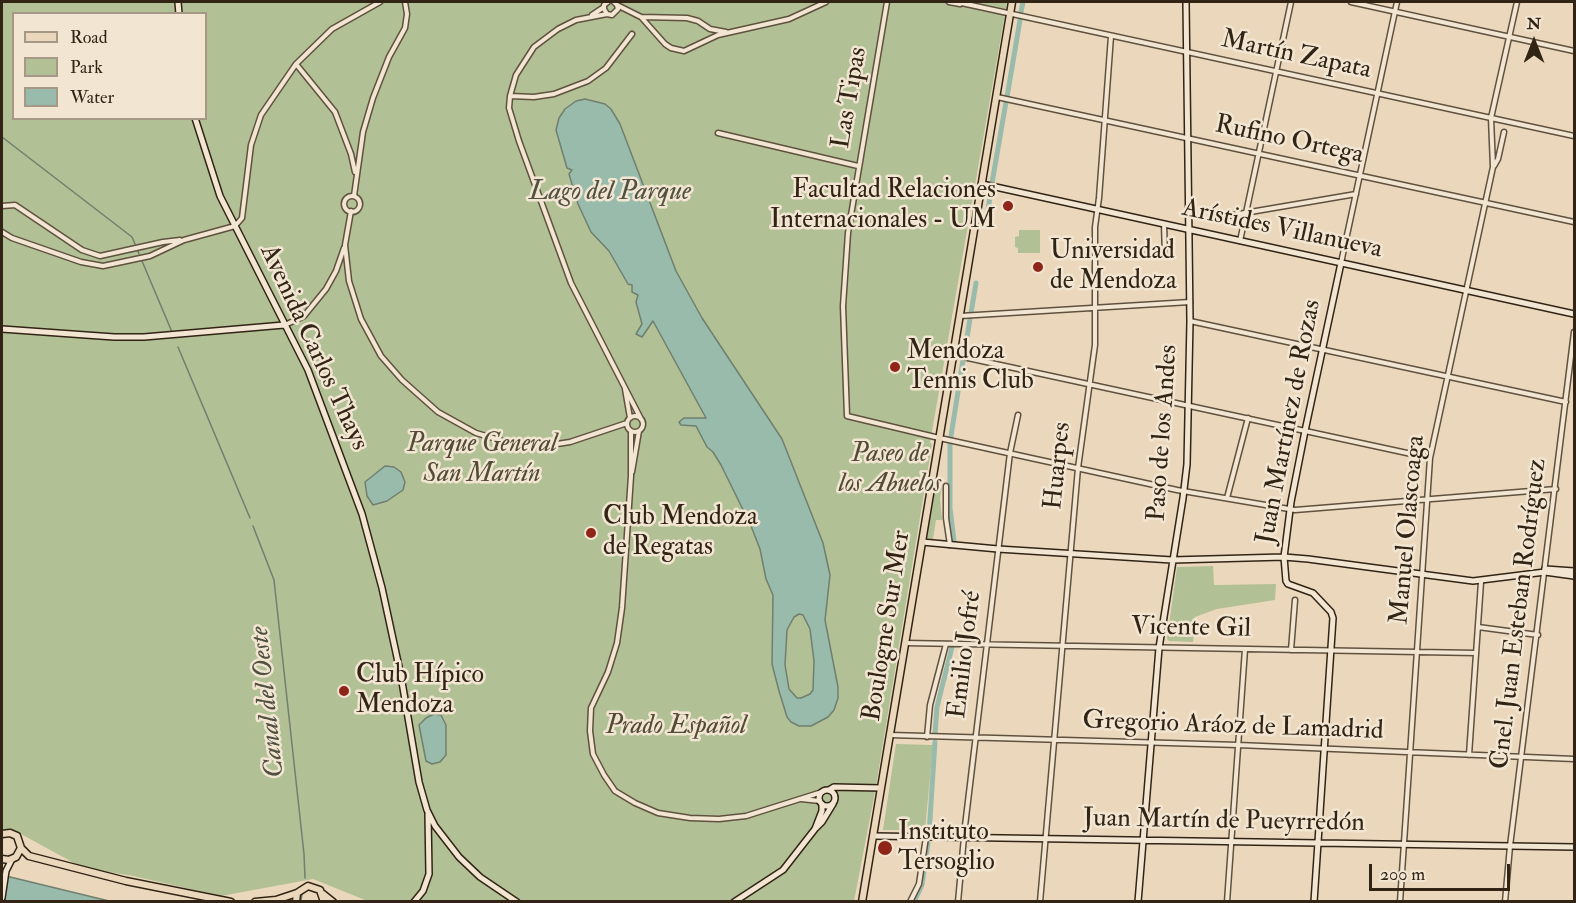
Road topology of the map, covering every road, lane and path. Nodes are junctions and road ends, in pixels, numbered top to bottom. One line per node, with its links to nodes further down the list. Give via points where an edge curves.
1 (380, 2): 29 (street, via 332,29)
2 (405, 2): 45 (street, via 405,28 373,98)
3 (599, 2): 15 (street)
4 (826, 2): 23 (street, via 789,19)
5 (887, 2): 43 (street, Las Tipas)
6 (949, 2): 20 (street)
7 (957, 2): 20 (street)
8 (1012, 2): 20 (main road, Boulogne Sur Mer)
9 (1186, 2): 28 (street, Paso de los Andes)
10 (1291, 2): 30 (street)
11 (1351, 2): 16 (street)
12 (1398, 2): 16 (street, Juan Martínez de Rozas)
13 (1517, 2): 26 (street, Manuel Olascoaga)
14 (616, 3): 17 (street); 18 (street)
15 (605, 4): 19 (street); 21 (street)
16 (1396, 11): 26 (street); 31 (street, Juan Martínez de Rozas)
17 (629, 12): 18 (street); 22 (street)
18 (616, 13): 19 (street)
19 (607, 14): 21 (street)
20 (1010, 15): 25 (street, Martín Zapata); 33 (main road, Boulogne Sur Mer)
21 (590, 16): 32 (street, via 558,29 534,47)
22 (641, 17): 23 (street, via 687,18 710,29); 23 (street, via 671,48 684,51)
23 (730, 32)
24 (632, 34): 32 (street, via 606,68 588,81 534,98)
25 (1111, 36): 28 (street, Martín Zapata); 36 (street, Huarpes)
26 (1509, 36): 27 (street); 34 (street, Manuel Olascoaga)
27 (1575, 51)
28 (1187, 52): 30 (street, Martín Zapata); 41 (street, Paso de los Andes)
29 (296, 64): 45 (street, via 334,112); 58 (street, via 261,115 251,145 242,218)
30 (1276, 71): 31 (street, Martín Zapata); 42 (street)
31 (1378, 94): 34 (street, Martín Zapata); 46 (street, Juan Martínez de Rozas)
32 (510, 96): 80 (street, via 513,123 571,283)
33 (996, 97): 36 (street, Rufino Ortega); 47 (main road, Boulogne Sur Mer)
34 (1491, 118): 40 (street, Martín Zapata); 44 (street, Manuel Olascoaga)
35 (196, 120): 58 (street, Avenida Carlos Thays, via 217,187)
36 (1105, 121): 41 (street, Rufino Ortega); 52 (street, Huarpes)
37 (1575, 130): 40 (street)
38 (1504, 132): 44 (street, Manuel Olascoaga)
39 (718, 133): 43 (street)
40 (1574, 136)
41 (1189, 139): 42 (street, Rufino Ortega); 59 (street, Paso de los Andes)
42 (1259, 154): 46 (street, Rufino Ortega); 54 (street)
43 (858, 166): 91 (street, Las Tipas, via 843,306 847,416)
44 (1493, 167): 50 (street, Manuel Olascoaga)
45 (356, 176): 49 (street)
46 (1360, 176): 48 (street, Juan Martínez de Rozas); 50 (street, Rufino Ortega)
47 (982, 184): 52 (street, Arístides Villanueva); 70 (main road, Boulogne Sur Mer)
48 (1356, 194): 54 (street); 65 (street, Juan Martínez de Rozas)
49 (354, 196): 53 (street, via 360,205); 53 (street, via 345,201 346,209)
50 (1485, 203): 56 (street, Rufino Ortega); 66 (street, Manuel Olascoaga)
51 (2, 206): 61 (street, via 15,205 82,249 100,256)
52 (1097, 209): 57 (street, Arístides Villanueva); 68 (street, Huarpes)
53 (351, 211): 63 (street)
54 (1247, 212): 55 (street); 62 (street)
55 (1215, 218)
56 (1575, 222)
57 (1164, 224): 59 (street, Arístides Villanueva); 64 (street, via 1165,255)
58 (235, 226): 61 (street); 72 (street, Avenida Carlos Thays)
59 (1189, 230): 62 (street, Arístides Villanueva); 67 (street, Paso de los Andes)
60 (2, 232): 61 (street, via 81,262 103,266 150,256)
61 (184, 240)
62 (1240, 241): 65 (street, Arístides Villanueva)
63 (345, 245): 72 (street, via 326,289 304,316); 87 (street, via 349,281 361,319 381,356 438,412 476,433 520,446 570,442)
64 (1142, 255)
65 (1341, 263): 66 (street, Arístides Villanueva); 75 (street, Juan Martínez de Rozas)
66 (1466, 291): 69 (street, Arístides Villanueva); 78 (street, Manuel Olascoaga)
67 (1190, 302): 68 (street); 71 (street, Paso de los Andes)
68 (1095, 309): 70 (street); 79 (street, Huarpes)
69 (1575, 314)
70 (959, 316): 76 (main road, Boulogne Sur Mer)
71 (1190, 321): 75 (street); 82 (street, Paso de los Andes)
72 (285, 325): 73 (street, via 144,337); 144 (street, Avenida Carlos Thays, via 326,414 362,514 382,588 419,782)
73 (2, 328)
74 (1575, 332): 77 (street, Cnel. Juan Esteban Rodríguez)
75 (1322, 349): 78 (street); 90 (street, Juan Martínez de Rozas)
76 (954, 355): 79 (street); 91 (main road, Boulogne Sur Mer)
77 (1572, 374): 81 (street, Cnel. Juan Esteban Rodríguez)
78 (1448, 377): 81 (street); 93 (street, Manuel Olascoaga)
79 (1090, 384): 82 (street); 94 (street, Huarpes)
80 (625, 388): 84 (street); 86 (street)
81 (1566, 402): 97 (street, Cnel. Juan Esteban Rodríguez)
82 (1188, 406): 85 (street); 98 (street, Paso de los Andes)
83 (1018, 415): 92 (street, Emilio Jofré)
84 (630, 418): 86 (street); 87 (street)
85 (1248, 418): 90 (street); 99 (street)
86 (641, 419): 89 (street, via 643,426)
87 (627, 423): 88 (street)
88 (631, 431): 89 (street); 95 (street)
89 (639, 431): 95 (street)
90 (1305, 431): 93 (street); 101 (street, Juan Martínez de Rozas)
91 (940, 437): 92 (street); 102 (main road, Boulogne Sur Mer)
92 (1010, 453): 94 (street); 104 (street, Emilio Jofré)
93 (1430, 458): 100 (street, Manuel Olascoaga)
94 (1078, 468): 98 (street); 105 (street, Huarpes)
95 (631, 476): 141 (street, via 617,643 591,708 593,754 615,791 658,813 719,819 746,816)
96 (946, 486): 103 (street)
97 (1556, 489): 100 (street); 108 (street, Cnel. Juan Esteban Rodríguez)
98 (1184, 490): 99 (street); 107 (street, Paso de los Andes)
99 (1227, 498): 101 (street)
100 (1426, 501): 101 (street); 110 (street, Manuel Olascoaga)
101 (1290, 509): 106 (street, Juan Martínez de Rozas)
102 (922, 542): 103 (street); 116 (main road, Boulogne Sur Mer)
103 (950, 544): 104 (street)
104 (998, 549): 105 (street); 118 (street, Emilio Jofré)
105 (1070, 552): 107 (street); 119 (street, Huarpes)
106 (1284, 557): 107 (street); 110 (street); 123 (street, Juan Martínez de Rozas, via 1288,584 1313,593 1332,615)
107 (1172, 560): 120 (street, Paso de los Andes)
108 (1545, 570): 109 (street); 111 (street); 112 (street); 115 (street, Cnel. Juan Esteban Rodríguez)
109 (1575, 571)
110 (1422, 574): 112 (street); 124 (street, Manuel Olascoaga)
111 (1575, 576)
112 (1481, 582): 114 (street)
113 (1295, 600): 122 (street)
114 (1478, 627): 115 (street); 125 (street)
115 (1538, 635): 135 (street, Cnel. Juan Esteban Rodríguez)
116 (906, 643): 117 (street, Vicente Gil); 126 (main road, Boulogne Sur Mer)
117 (946, 644): 118 (street, Vicente Gil); 127 (street, via 930,705)
118 (987, 645): 119 (street, Vicente Gil); 128 (street, Emilio Jofré)
119 (1062, 646): 120 (street, Vicente Gil); 129 (street, Huarpes)
120 (1159, 648): 121 (street, Vicente Gil); 130 (street, Paso de los Andes)
121 (1245, 649): 122 (street, Vicente Gil); 131 (street)
122 (1291, 650): 123 (street, Vicente Gil)
123 (1332, 651): 124 (street, Vicente Gil); 132 (street, Juan Martínez de Rozas)
124 (1418, 652): 125 (street, Vicente Gil); 133 (street, Manuel Olascoaga)
125 (1476, 653): 134 (street)
126 (890, 735): 127 (street, Gregorio Aráoz de Lamadrid); 138 (main road, Boulogne Sur Mer)
127 (927, 737): 128 (street, Gregorio Aráoz de Lamadrid)
128 (975, 739): 129 (street, Gregorio Aráoz de Lamadrid); 149 (street, Emilio Jofré)
129 (1054, 739): 130 (street, Gregorio Aráoz de Lamadrid); 150 (street, Huarpes)
130 (1152, 742): 131 (street, Gregorio Aráoz de Lamadrid); 151 (street, Paso de los Andes)
131 (1238, 745): 132 (street, Gregorio Aráoz de Lamadrid); 152 (street)
132 (1325, 749): 133 (street, Gregorio Aráoz de Lamadrid); 153 (street, Juan Martínez de Rozas)
133 (1410, 753): 134 (street, Gregorio Aráoz de Lamadrid); 154 (street, Manuel Olascoaga)
134 (1469, 755): 135 (street, Gregorio Aráoz de Lamadrid)
135 (1522, 757): 136 (street, Gregorio Aráoz de Lamadrid); 155 (street, Cnel. Juan Esteban Rodríguez)
136 (1575, 759)
137 (856, 788): 138 (street); 139 (street); 142 (street, via 843,790)
138 (881, 788): 147 (main road, Boulogne Sur Mer)
139 (829, 790): 140 (street); 142 (street)
140 (822, 792): 141 (street); 143 (street)
141 (797, 798): 143 (street)
142 (834, 801): 143 (street, via 828,806); 145 (street)
143 (821, 803): 145 (street)
144 (428, 810): 169 (street, Avenida Carlos Thays, via 429,874); 170 (street, Avenida Carlos Thays, via 459,857)
145 (815, 829): 171 (street, via 783,870)
146 (2, 834): 157 (main road, via 14,834)
147 (874, 836): 148 (street, Juan Martín de Pueyrredón); 172 (main road, Boulogne Sur Mer)
148 (926, 837): 149 (street, Juan Martín de Pueyrredón); 173 (street, via 919,884)
149 (964, 837): 150 (street, Juan Martín de Pueyrredón); 174 (street, Emilio Jofré)
150 (1046, 838): 151 (street, Juan Martín de Pueyrredón); 175 (street, Huarpes)
151 (1143, 840): 152 (street, Juan Martín de Pueyrredón); 176 (street, Paso de los Andes)
152 (1232, 841): 153 (street, Juan Martín de Pueyrredón); 177 (street)
153 (1318, 843): 154 (street, Juan Martín de Pueyrredón); 178 (street, Juan Martínez de Rozas)
154 (1403, 844): 155 (street, Juan Martín de Pueyrredón); 179 (street, Manuel Olascoaga)
155 (1510, 846): 156 (street, Juan Martín de Pueyrredón); 180 (street, Cnel. Juan Esteban Rodríguez)
156 (1575, 847)
157 (21, 848): 158 (main road); 160 (main road, via 29,856)
158 (14, 858): 159 (main road); 160 (main road); 163 (street, via 5,876)
159 (2, 859)
160 (42, 859): 164 (main road)
161 (297, 893): 162 (main road, via 308,886 316,887); 165 (main road); 166 (main road)
162 (322, 894): 167 (main road); 168 (main road)
163 (2, 898)
164 (231, 902)
165 (255, 902)
166 (296, 902)
167 (324, 902)
168 (333, 902)
169 (414, 902)
170 (517, 902)
171 (734, 902)
172 (862, 902)
173 (910, 902)
174 (958, 902)
175 (1040, 902)
176 (1138, 902)
177 (1227, 902)
178 (1314, 902)
179 (1400, 902)
180 (1505, 902)

